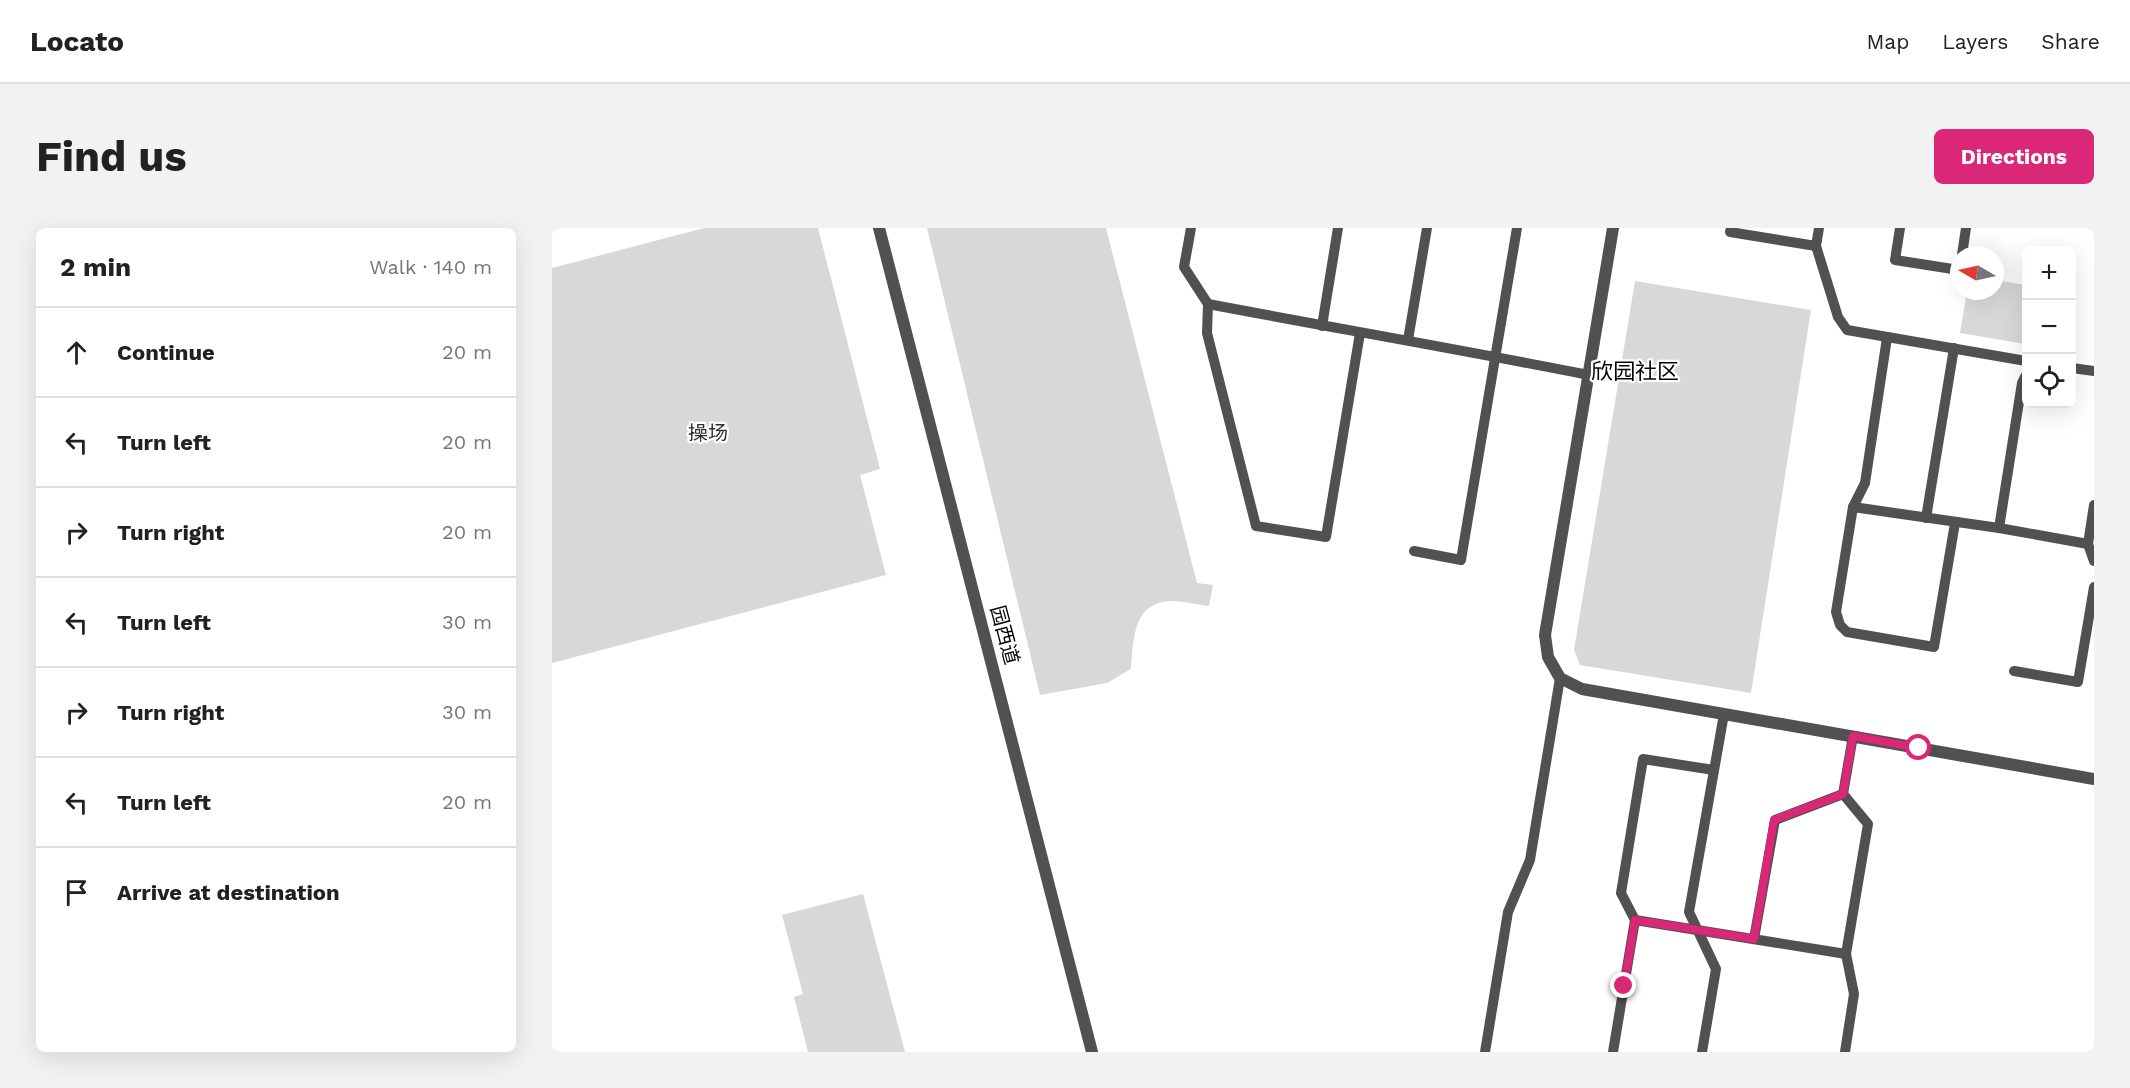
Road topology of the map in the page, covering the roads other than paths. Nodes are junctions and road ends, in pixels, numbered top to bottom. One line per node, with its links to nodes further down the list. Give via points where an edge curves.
1 (879, 228): 46 (street, 园西道)
2 (1191, 228): 14 (lane, via 1184,267)
3 (1338, 228): 15 (lane)
4 (1427, 228): 18 (lane)
5 (1517, 228): 20 (lane)
6 (1613, 228): 24 (street)
7 (1731, 228): 11 (lane, via 1730,232)
8 (1819, 228): 11 (lane)
9 (1900, 228): 13 (lane, via 1895,260)
10 (1966, 228): 12 (lane)
11 (1816, 246): 17 (lane, via 1838,317 1847,330)
12 (1963, 246)
13 (1950, 269)
14 (1208, 304): 15 (lane); 16 (lane, via 1207,333 1256,526 1326,537)
15 (1322, 326): 16 (lane)
16 (1360, 333): 18 (lane)
17 (1887, 338): 19 (lane); 27 (lane, via 1865,483)
18 (1408, 339): 20 (lane)
19 (1954, 348): 21 (lane); 28 (lane)
20 (1496, 356): 24 (lane); 32 (lane, via 1461,560)
21 (2022, 360)
22 (2076, 369): 23 (lane)
23 (2094, 371)
24 (1589, 375): 36 (street, via 1545,636 1548,657)
25 (2022, 383): 30 (lane)
26 (2094, 505): 31 (lane)
27 (1853, 507): 28 (lane); 29 (lane, via 1836,612 1840,625 1847,632 1935,647)
28 (1926, 518): 29 (lane)
29 (1955, 523): 30 (lane)
30 (1999, 528): 31 (lane)
31 (2088, 544): 33 (lane)
32 (1414, 550)
33 (2094, 561)
34 (2094, 587): 35 (lane, via 2078,682)
35 (2014, 671)
36 (1560, 678): 37 (street, via 1582,689); 47 (lane, via 1530,860 1508,912)
37 (1724, 714): 38 (street); 39 (lane)
38 (1853, 736): 40 (street); 41 (lane)
39 (1714, 770): 42 (lane, via 1643,759 1621,893); 43 (lane, via 1689,912)
40 (2094, 779)
41 (1843, 794): 44 (lane, via 1774,820); 45 (lane, via 1868,824)
42 (1635, 920): 43 (lane); 48 (lane)
43 (1699, 930): 44 (lane); 49 (lane, via 1716,969)
44 (1754, 939): 45 (lane)
45 (1846, 954): 50 (lane, via 1854,994)
46 (1092, 1052)
47 (1485, 1052)
48 (1613, 1052)
49 (1702, 1052)
50 (1845, 1052)

